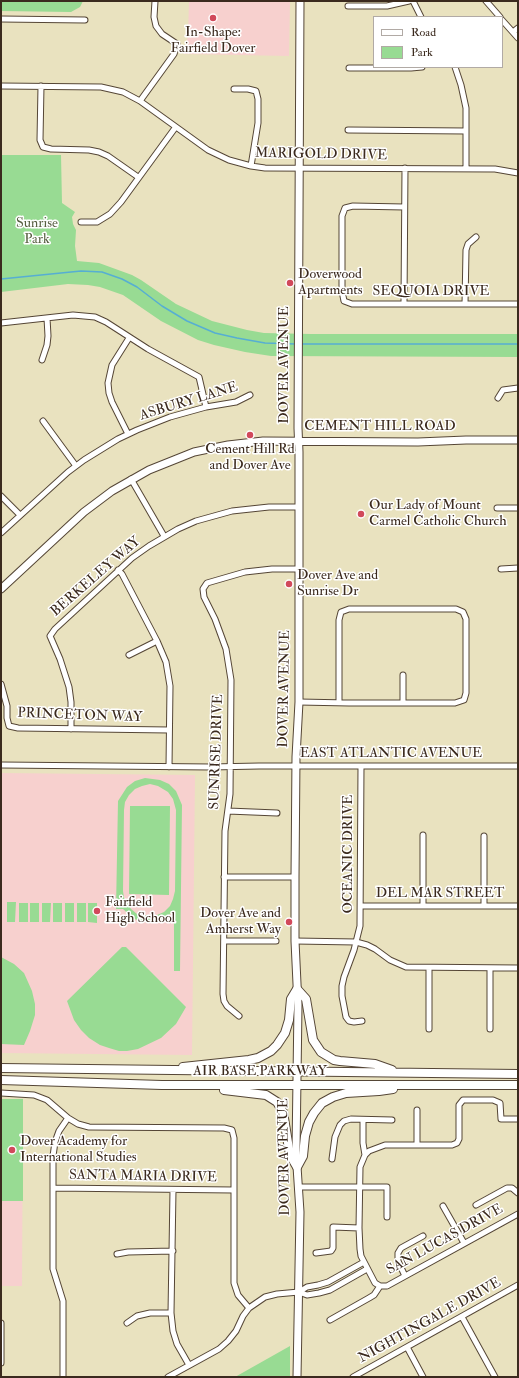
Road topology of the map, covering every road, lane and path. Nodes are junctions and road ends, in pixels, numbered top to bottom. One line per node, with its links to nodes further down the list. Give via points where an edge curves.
1 (154, 1): 23 (street, via 156,26 162,34 177,44 174,54)
2 (300, 1): 28 (main road, DOVER AVENUE)
3 (410, 1): 6 (street, via 387,6)
4 (413, 1): 7 (street)
5 (486, 1): 8 (street)
6 (348, 6)
7 (420, 16)
8 (499, 16)
9 (1, 19): 10 (street)
10 (84, 20)
11 (503, 21): 13 (street)
12 (518, 28): 13 (street)
13 (513, 32): 14 (street)
14 (518, 38)
15 (349, 68): 17 (street)
16 (373, 68): 18 (street)
17 (373, 68)
18 (411, 68)
19 (455, 68): 26 (street, via 464,94)
20 (1, 86): 21 (street, MARIGOLD DRIVE)
21 (41, 86): 23 (street, MARIGOLD DRIVE, via 106,88 123,92); 32 (street, via 42,147 99,152)
22 (234, 89): 27 (street, via 256,92 258,99 258,123)
23 (140, 101): 24 (street, MARIGOLD DRIVE)
24 (175, 128): 27 (street, MARIGOLD DRIVE, via 218,156); 32 (street)
25 (348, 130): 26 (street)
26 (466, 131): 30 (street)
27 (251, 166): 28 (street, MARIGOLD DRIVE)
28 (300, 168): 29 (street, MARIGOLD DRIVE); 50 (main road, DOVER AVENUE)
29 (404, 168): 30 (street, MARIGOLD DRIVE); 33 (street)
30 (466, 169): 31 (street, MARIGOLD DRIVE, via 496,169)
31 (518, 173)
32 (138, 178): 34 (street, via 121,202 103,219 97,222)
33 (404, 207): 36 (street); 36 (street, SEQUOIA DRIVE, via 353,206 345,208 342,216 344,301 352,304)
34 (81, 222)
35 (476, 237): 37 (street, via 468,244 466,250)
36 (404, 303): 37 (street, SEQUOIA DRIVE)
37 (465, 304): 38 (street, SEQUOIA DRIVE)
38 (518, 304)
39 (48, 318): 40 (street); 41 (street, via 73,315 95,317); 42 (street, via 47,345)
40 (1, 323)
41 (129, 338): 46 (street, via 199,377); 48 (street, via 112,364 108,383 112,402)
42 (42, 360)
43 (518, 388): 45 (street, via 503,390)
44 (250, 395): 46 (street, ASBURY LANE, via 236,402)
45 (498, 398)
46 (206, 407): 48 (street, ASBURY LANE, via 170,417)
47 (43, 421): 51 (street)
48 (128, 434): 51 (street, ASBURY LANE)
49 (518, 440): 50 (main road, CEMENT HILL ROAD)
50 (299, 441): 52 (main road, CEMENT HILL ROAD, via 246,442 211,448 178,458); 54 (main road, DOVER AVENUE)
51 (76, 466): 57 (street, ASBURY LANE)
52 (131, 479): 59 (street); 64 (main road, CEMENT HILL ROAD, via 84,512)
53 (1, 496): 57 (street)
54 (299, 507): 59 (street, BERKELEY WAY, via 232,511 196,521); 62 (main road, DOVER AVENUE)
55 (497, 508): 56 (street)
56 (518, 508)
57 (20, 516): 58 (street, ASBURY LANE)
58 (1, 533)
59 (164, 536): 63 (street, BERKELEY WAY)
60 (501, 568): 61 (street)
61 (518, 568)
62 (299, 569): 69 (main road, DOVER AVENUE); 79 (street, SUNRISE DRIVE, via 272,568 245,572 207,583 203,589 204,597 221,633 230,664)
63 (118, 570): 65 (street); 72 (street, BERKELEY WAY, via 50,636 69,687)
64 (1, 589)
65 (157, 641): 66 (street); 73 (street, via 164,657 170,686)
66 (129, 655)
67 (403, 675): 71 (street)
68 (1, 684): 72 (street, PRINCETON WAY, via 10,726)
69 (299, 702): 70 (street); 75 (main road, DOVER AVENUE)
70 (339, 703): 71 (street); 71 (street, via 341,612 349,609 456,609 464,612 464,700 455,703)
71 (403, 703)
72 (71, 729): 73 (street, PRINCETON WAY)
73 (169, 730): 78 (street)
74 (1, 765): 78 (street, EAST ATLANTIC AVENUE)
75 (296, 766): 76 (street, EAST ATLANTIC AVENUE); 79 (street, EAST ATLANTIC AVENUE); 85 (main road, DOVER AVENUE)
76 (361, 766): 77 (street, EAST ATLANTIC AVENUE); 86 (street, OCEANIC DRIVE)
77 (518, 766)
78 (169, 767): 79 (street, EAST ATLANTIC AVENUE)
79 (231, 767): 80 (street, SUNRISE DRIVE)
80 (228, 811): 81 (street); 84 (street, SUNRISE DRIVE)
81 (277, 813)
82 (423, 835): 87 (street)
83 (484, 836): 88 (street)
84 (224, 877): 85 (street); 90 (street, SUNRISE DRIVE)
85 (295, 877): 92 (main road, DOVER AVENUE)
86 (361, 906): 87 (street, DEL MAR STREET); 93 (street, OCEANIC DRIVE)
87 (423, 906): 88 (street, DEL MAR STREET)
88 (484, 906): 89 (street, DEL MAR STREET)
89 (518, 906)
90 (224, 941): 91 (street); 98 (street, SUNRISE DRIVE, via 224,1000)
91 (276, 941)
92 (295, 941): 93 (street); 97 (main road, DOVER AVENUE)
93 (356, 942): 94 (street, via 376,949 399,965); 99 (street, OCEANIC DRIVE, via 344,977 342,996 349,1021)
94 (429, 968): 95 (street); 100 (street)
95 (490, 968): 96 (street); 101 (street)
96 (518, 968)
97 (297, 989): 103 (main road, via 291,999 285,1033 277,1045 267,1053 249,1060 195,1064); 104 (main road, DOVER AVENUE); 105 (main road, via 306,999 313,1040 321,1052 340,1062 375,1064)
98 (239, 1016)
99 (362, 1022)
100 (429, 1029)
101 (490, 1029)
102 (1, 1068): 103 (main road, AIR BASE PARKWAY)
103 (162, 1070): 104 (main road, AIR BASE PARKWAY)
104 (298, 1071): 105 (main road, AIR BASE PARKWAY); 111 (main road, DOVER AVENUE)
105 (400, 1072): 106 (main road, AIR BASE PARKWAY)
106 (518, 1074)
107 (1, 1080): 108 (main road, AIR BASE PARKWAY)
108 (199, 1085): 111 (main road, AIR BASE PARKWAY); 121 (main road, via 272,1097 283,1112 290,1156)
109 (414, 1085): 110 (main road, AIR BASE PARKWAY); 111 (main road, AIR BASE PARKWAY); 121 (main road, via 346,1093 333,1096 322,1103 309,1122 304,1156)
110 (518, 1085)
111 (297, 1086): 121 (main road, DOVER AVENUE)
112 (1, 1094): 114 (street, via 34,1095 47,1100)
113 (417, 1110): 118 (street)
114 (68, 1118): 123 (street, via 55,1142); 126 (street, via 89,1127 232,1130)
115 (518, 1119): 118 (street, via 501,1119 500,1103 493,1100 463,1100 459,1104 457,1143)
116 (363, 1120): 117 (street); 119 (street); 120 (street, via 351,1119 340,1125 335,1137)
117 (392, 1120)
118 (417, 1145): 119 (street, via 385,1145)
119 (365, 1155): 124 (street, SAN LUCAS DRIVE, via 360,1167)
120 (332, 1158)
121 (297, 1167): 122 (main road, DOVER AVENUE)
122 (298, 1187): 124 (street); 143 (main road, DOVER AVENUE)
123 (53, 1188): 125 (street, SANTA MARIA DRIVE); 153 (street, via 53,1269 63,1300)
124 (360, 1188): 131 (street, via 387,1187); 132 (street, SAN LUCAS DRIVE)
125 (173, 1190): 126 (street, SANTA MARIA DRIVE); 135 (street)
126 (233, 1190): 144 (street, via 234,1282 238,1295)
127 (518, 1193): 128 (street, via 512,1188 506,1188)
128 (476, 1205)
129 (443, 1206): 134 (street)
130 (518, 1214): 134 (street, SAN LUCAS DRIVE)
131 (387, 1217)
132 (359, 1228): 136 (street, via 333,1227 331,1251); 138 (street, SAN LUCAS DRIVE, via 360,1249)
133 (423, 1236): 140 (street, via 401,1248 398,1253 398,1260)
134 (464, 1243): 140 (street, SAN LUCAS DRIVE)
135 (173, 1251): 137 (street); 145 (street)
136 (316, 1253)
137 (117, 1254)
138 (364, 1262): 139 (street, SAN LUCAS DRIVE); 143 (street, via 328,1282 307,1287)
139 (367, 1269): 141 (street, SAN LUCAS DRIVE, via 375,1283); 143 (street, via 330,1290 307,1295)
140 (405, 1276): 141 (street, SAN LUCAS DRIVE, via 387,1286)
141 (380, 1286): 147 (street, via 374,1295)
142 (518, 1286): 146 (street, NIGHTINGALE DRIVE)
143 (299, 1292): 144 (street, via 265,1297); 155 (main road, DOVER AVENUE)
144 (249, 1308): 152 (street, via 228,1341 219,1349)
145 (171, 1313): 149 (street, via 150,1313 137,1316); 152 (street, via 177,1344)
146 (462, 1317): 150 (street, NIGHTINGALE DRIVE); 158 (street)
147 (330, 1320)
148 (1, 1323): 151 (street)
149 (127, 1323)
150 (407, 1347): 156 (street, NIGHTINGALE DRIVE); 157 (street)
151 (1, 1363)
152 (189, 1365): 154 (street)
153 (63, 1377)
154 (168, 1377)
155 (297, 1377)
156 (353, 1377)
157 (423, 1377)
158 (495, 1377)

